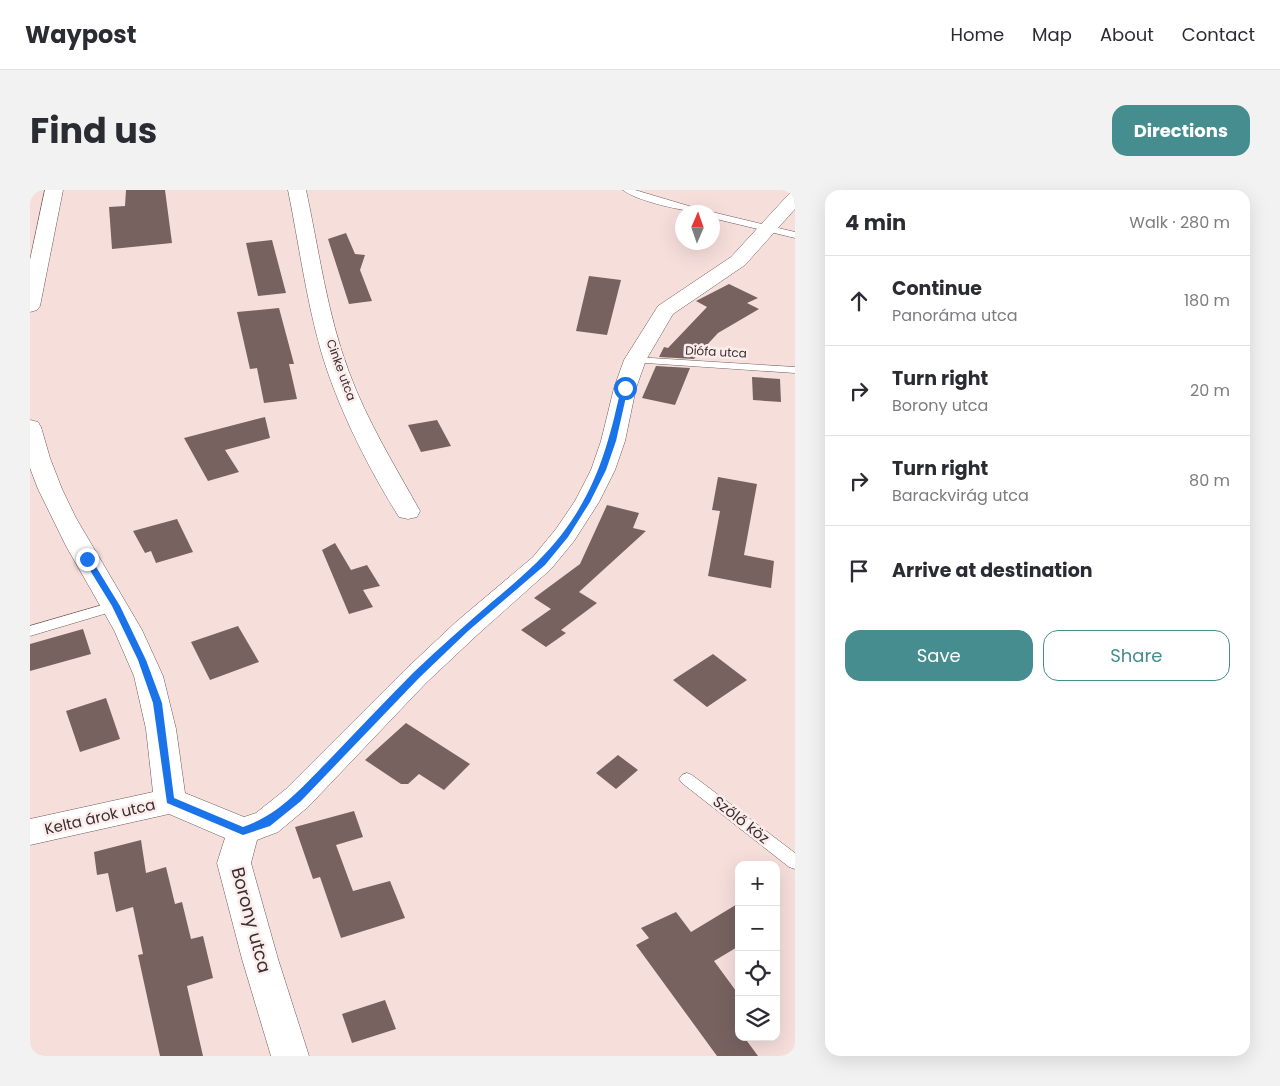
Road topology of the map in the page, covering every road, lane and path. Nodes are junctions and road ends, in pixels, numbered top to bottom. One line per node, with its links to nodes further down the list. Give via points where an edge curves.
1 (54, 190): 9 (street)
2 (297, 190): 14 (street, Cinke utca, via 331,350 348,396)
3 (627, 190): 5 (lane)
4 (795, 198): 7 (street)
5 (675, 205)
6 (720, 217): 7 (lane)
7 (768, 229): 8 (lane); 11 (street, via 738,261 665,310)
8 (795, 235)
9 (34, 267): 10 (street)
10 (30, 306)
11 (635, 360): 12 (lane, Diófa utca); 20 (street, via 602,470 571,527 542,563 416,676 297,798 266,823)
12 (795, 370)
13 (30, 427): 15 (street, via 42,472 57,506)
14 (408, 511)
15 (116, 606): 16 (lane); 18 (street, via 158,703)
16 (30, 630)
17 (687, 779): 21 (lane, Szőlő köz)
18 (170, 801): 19 (street, Kelta árok utca); 20 (street)
19 (30, 832)
20 (243, 832): 22 (street, Borony utca, via 234,863)
21 (795, 862)
22 (290, 1056)

